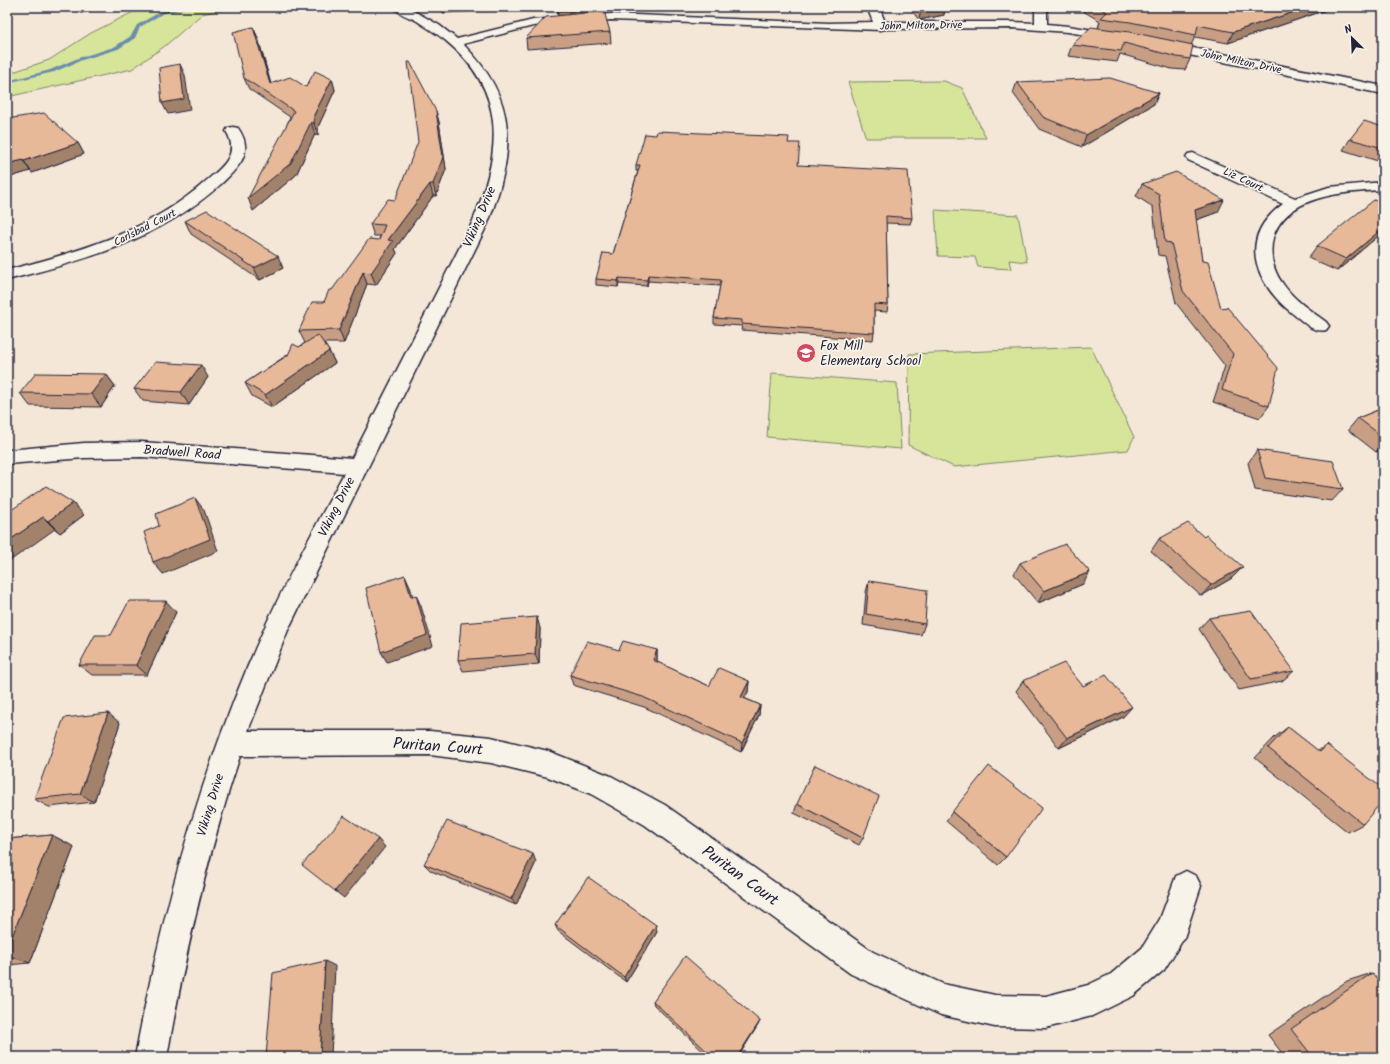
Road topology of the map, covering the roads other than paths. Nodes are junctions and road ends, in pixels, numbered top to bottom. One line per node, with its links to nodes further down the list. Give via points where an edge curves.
1 (399, 7): 9 (street, Viking Drive)
2 (673, 7): 5 (street)
3 (873, 7): 6 (street)
4 (1040, 7): 7 (street)
5 (670, 20): 6 (street, John Milton Drive); 9 (street, John Milton Drive, via 611,17 559,20 508,28)
6 (881, 27): 7 (street, John Milton Drive)
7 (1041, 27): 8 (street, John Milton Drive)
8 (1126, 38)
9 (455, 43): 19 (street, Viking Drive, via 478,67 497,105 502,137 500,163 492,196 480,223)
10 (1149, 43): 11 (street, John Milton Drive)
11 (1383, 90)
12 (233, 131): 16 (street, Carlsbad Court, via 240,145 238,156 210,188 188,205 128,239)
13 (1193, 157): 15 (street, Liz Court)
14 (1383, 186): 15 (street, via 1332,190)
15 (1294, 203): 17 (street, via 1271,223 1264,237 1266,269 1279,291)
16 (7, 275)
17 (1320, 326)
18 (7, 457): 19 (street, Bradwell Road, via 52,452 160,450)
19 (357, 466): 20 (street, Viking Drive, via 276,629)
20 (230, 744): 21 (street, Puritan Court, via 430,743 491,750 548,764 601,785 655,815 862,963 941,999 995,1011 1046,1012 1092,1000 1122,985 1153,959 1173,927); 22 (street, Viking Drive, via 192,864 173,939)
21 (1186, 886)
22 (151, 1057)

